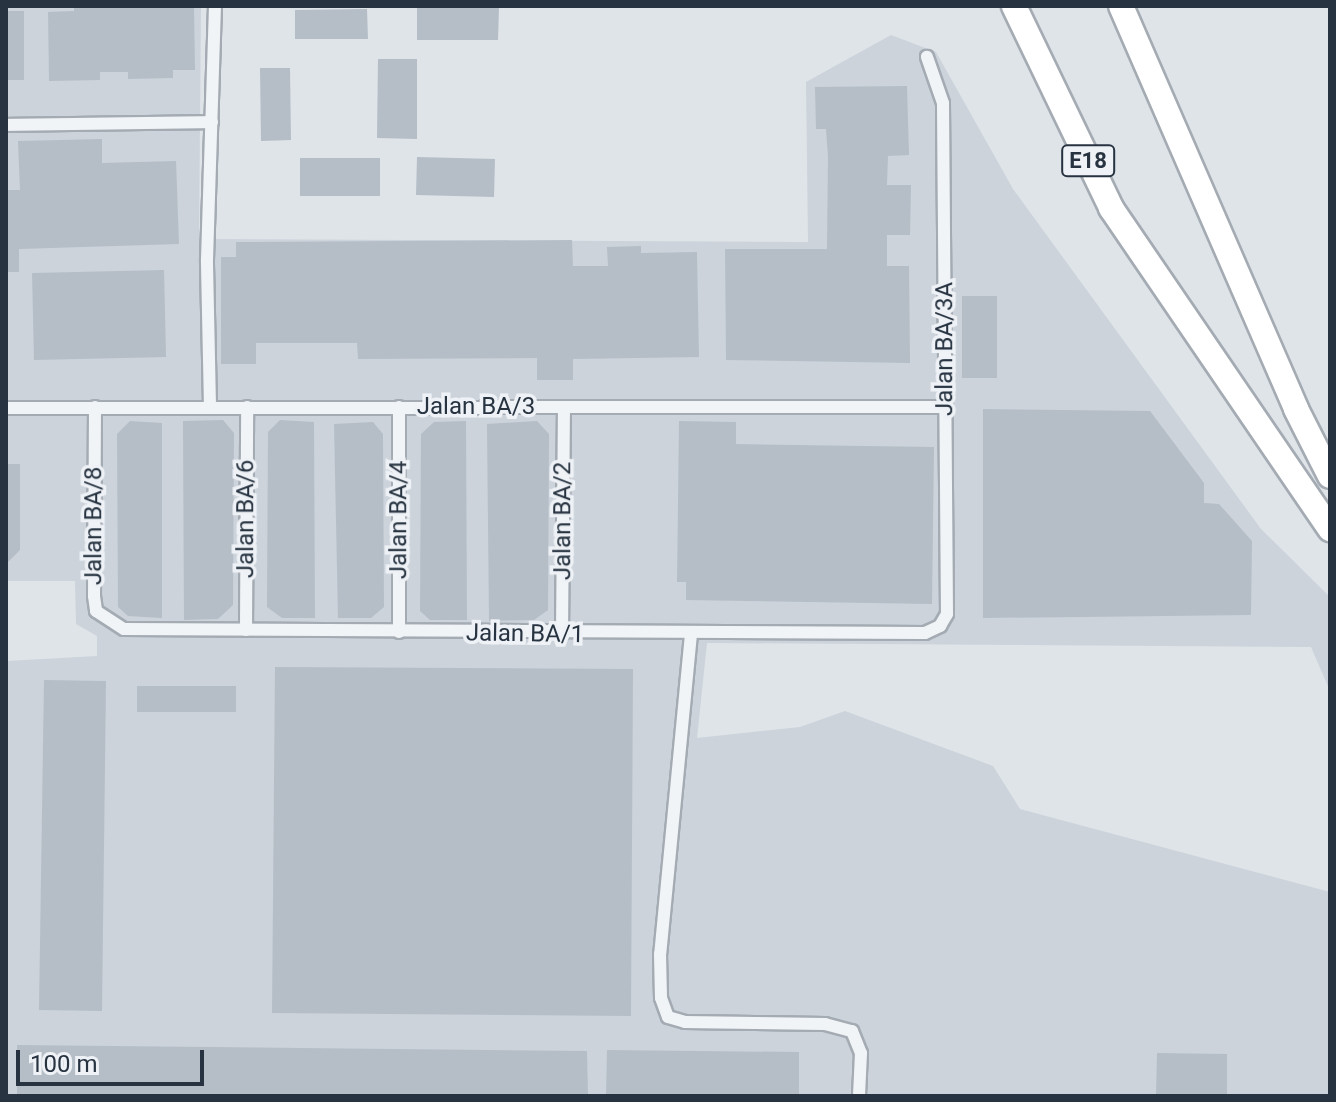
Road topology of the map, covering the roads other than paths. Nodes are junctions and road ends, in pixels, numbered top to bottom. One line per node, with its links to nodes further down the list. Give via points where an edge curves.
1 (215, 6): 5 (street)
2 (1014, 6): 15 (highway, E18, via 1111,208)
3 (1121, 6): 14 (highway)
4 (927, 57): 12 (street, Jalan BA/3A, via 943,103)
5 (212, 122): 6 (street); 8 (street)
6 (6, 125)
7 (95, 407): 8 (street, Jalan BA/3); 13 (street, Jalan BA/3); 16 (street, Jalan BA/8, via 94,596 96,611)
8 (210, 407): 9 (street, Jalan BA/3)
9 (247, 407): 10 (street, Jalan BA/3); 17 (street, Jalan BA/6)
10 (399, 407): 11 (street, Jalan BA/3); 18 (street, Jalan BA/4)
11 (564, 407): 12 (street, Jalan BA/3); 20 (street, Jalan BA/2)
12 (945, 407): 19 (street, Jalan BA/3A, via 947,614 940,626)
13 (6, 408)
14 (1330, 476)
15 (1330, 529)
16 (124, 629): 17 (street, Jalan BA/1)
17 (246, 630): 18 (street, Jalan BA/1)
18 (399, 632): 20 (street, Jalan BA/1)
19 (925, 633): 21 (street, Jalan BA/1)
20 (562, 634): 21 (street, Jalan BA/1)
21 (691, 634): 22 (street, via 660,954 661,998 668,1017 685,1022 825,1024 852,1031 861,1053)
22 (859, 1096)

